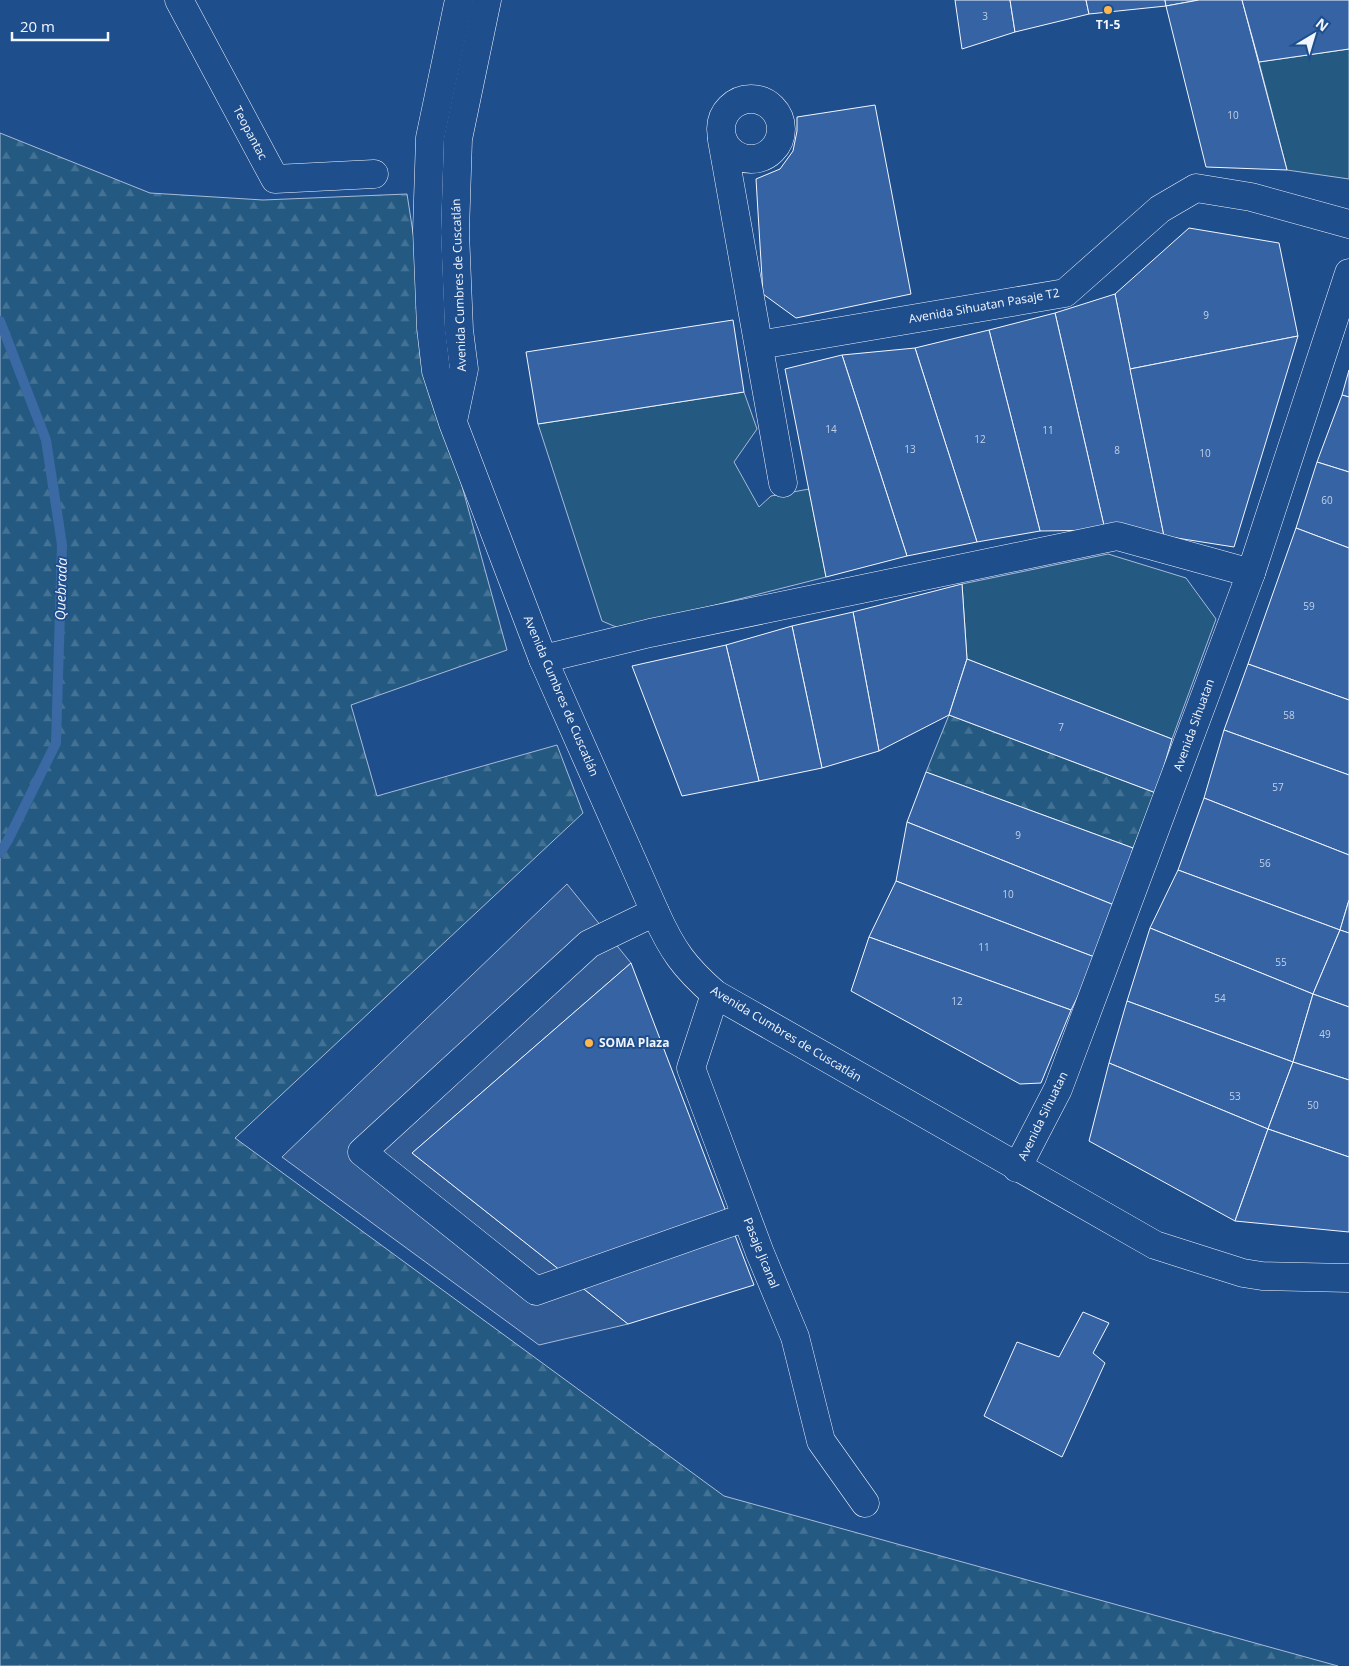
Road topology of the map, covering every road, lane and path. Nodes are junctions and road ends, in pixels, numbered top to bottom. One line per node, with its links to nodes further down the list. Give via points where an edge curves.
1 (179, 0): 5 (street, Teopantac, via 275,179)
2 (459, 0): 9 (street, Avenida Cumbres de Cuscatlán, via 430,138 427,230 436,371)
3 (487, 0): 9 (street, Avenida Cumbres de Cuscatlán, via 458,140 454,232 464,369)
4 (722, 140): 8 (street)
5 (374, 174)
6 (1349, 224): 8 (street, Avenida Sihuatan Pasaje T2, via 1251,197 1196,188 1160,210 1065,292)
7 (1349, 273): 11 (street, Avenida Sihuatan)
8 (759, 345): 10 (street)
9 (453, 423): 12 (street, Avenida Cumbres de Cuscatlán)
10 (783, 483)
11 (1250, 574): 12 (street, via 1117,536 650,633); 15 (street, Avenida Sihuatan, via 1058,1088)
12 (543, 660): 13 (street, Avenida Cumbres de Cuscatlán)
13 (655, 912): 14 (street, Avenida Cumbres de Cuscatlán, via 677,955); 16 (street, via 589,944 362,1152 536,1291)
14 (715, 994): 15 (street, Avenida Cumbres de Cuscatlán); 16 (street, Pasaje Jicanal, via 691,1068)
15 (1017, 1168): 17 (street, Avenida Cumbres de Cuscatlán, via 1155,1246 1178,1254 1262,1276)
16 (746, 1217): 18 (street, Pasaje Jicanal, via 795,1337 820,1441)
17 (1349, 1278)
18 (865, 1503)

